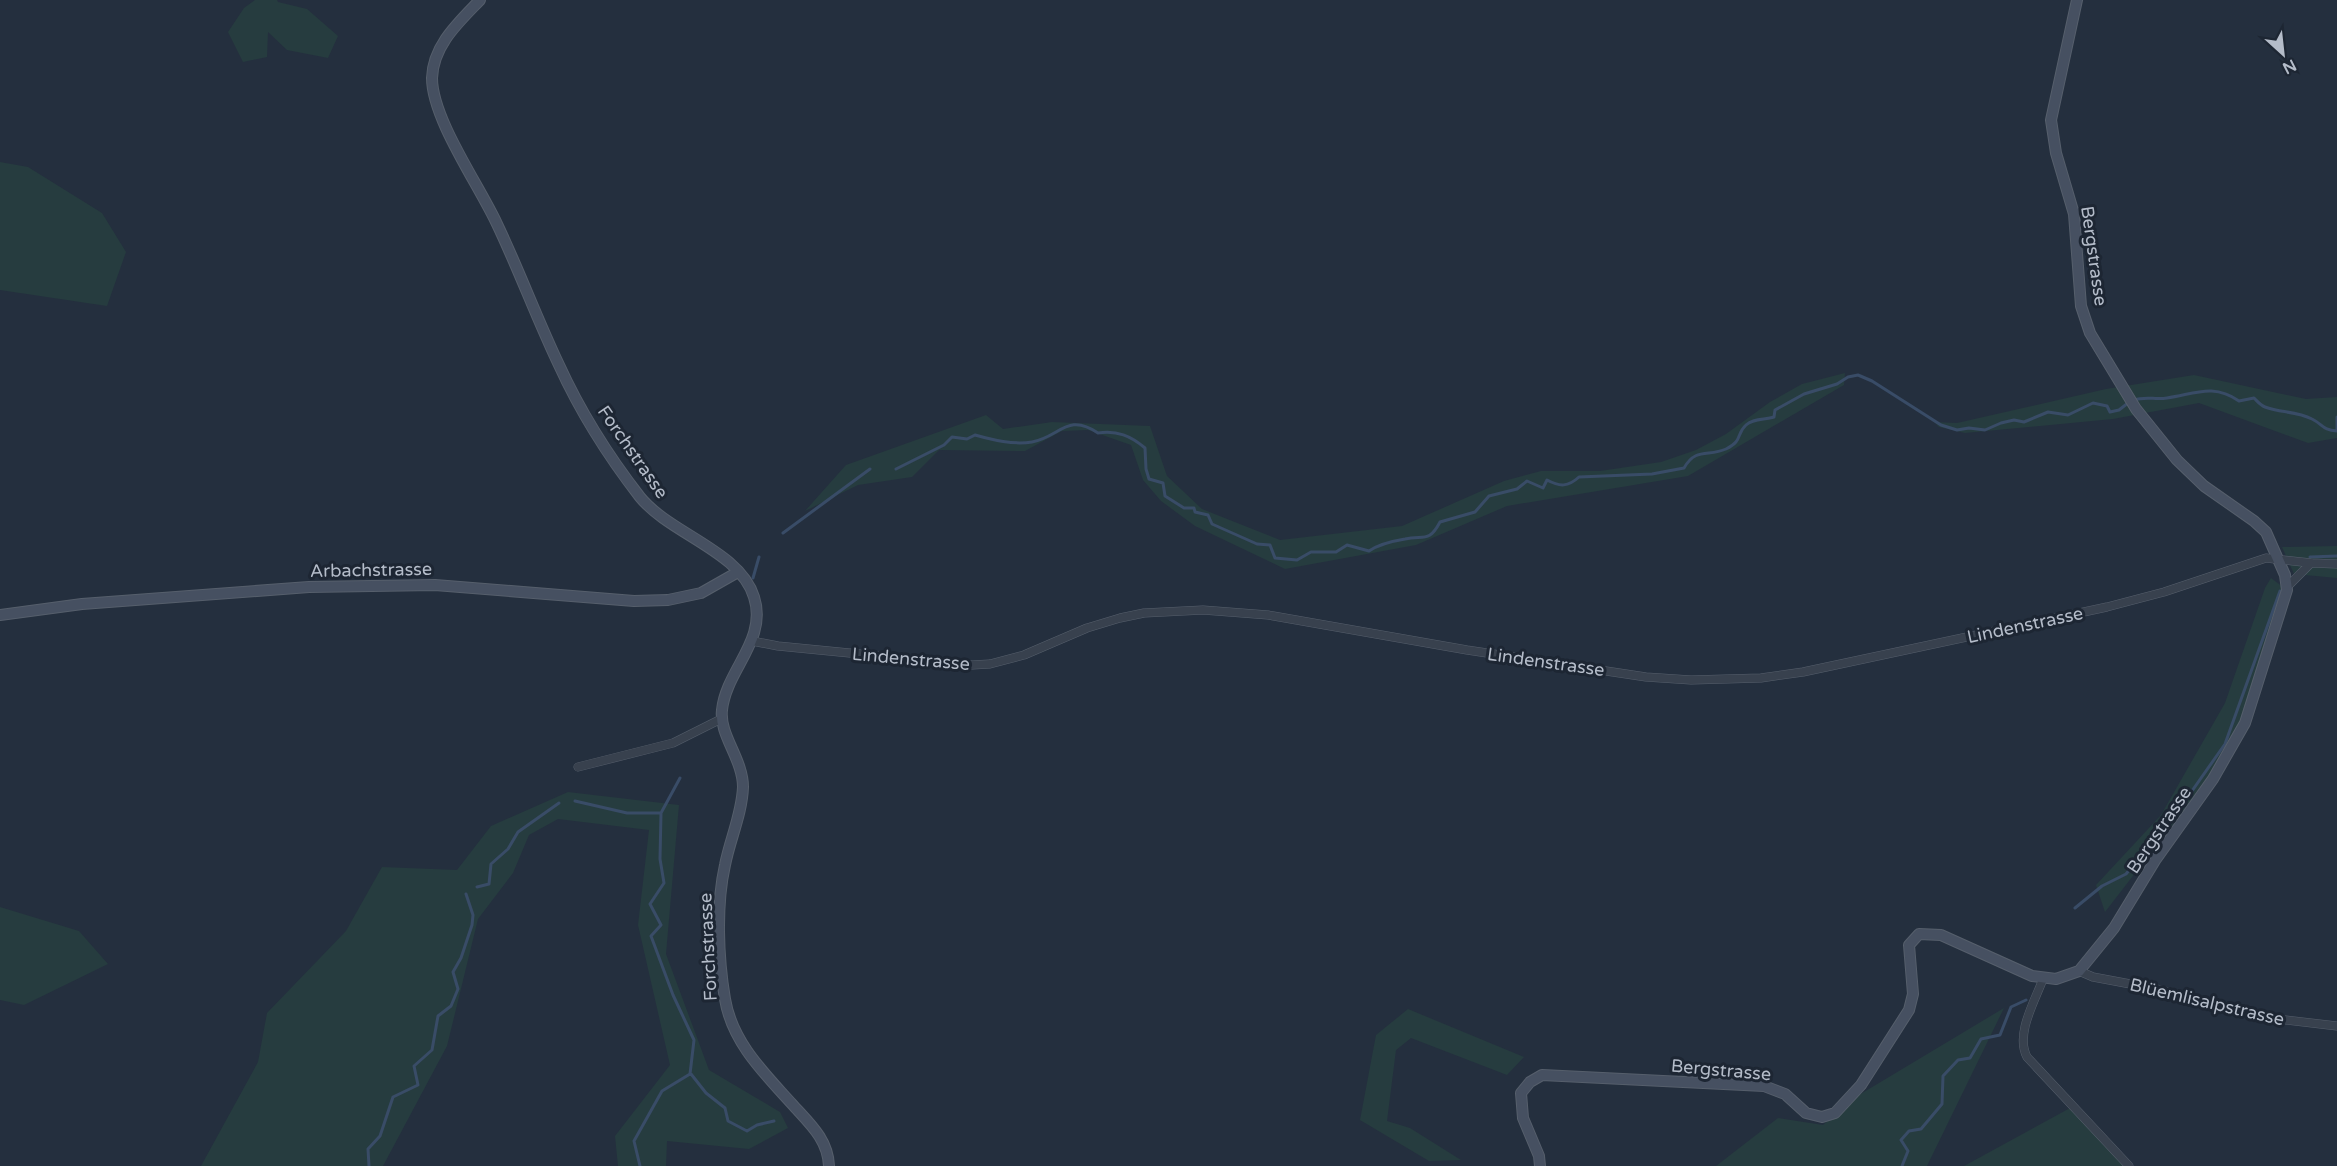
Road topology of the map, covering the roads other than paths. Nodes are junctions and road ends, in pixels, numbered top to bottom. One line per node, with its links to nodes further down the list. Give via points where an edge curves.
1 (480, 0): 6 (street, Forchstrasse, via 448,35 435,61 432,77 441,117 497,224 561,370 620,468 651,509 715,551)
2 (2076, 0): 3 (street, Bergstrasse, via 2052,120 2056,153 2074,214 2081,306 2090,333 2136,409 2176,460 2266,532)
3 (2279, 559): 4 (street, Lindenstrasse); 7 (street, Bergstrasse); 9 (street, Lindenstrasse, via 2266,558 2130,601 2022,626 1803,672 1725,680 1646,677 1232,611 1144,613 1120,618 990,664)
4 (2312, 563): 5 (street, Lindenstrasse); 7 (street)
5 (2337, 564)
6 (738, 572): 8 (street, Arbachstrasse, via 701,593 668,600 634,601 435,585 320,587 93,603); 9 (street, Forchstrasse, via 750,587 756,605)
7 (2287, 587): 12 (street, Bergstrasse, via 2245,723 2213,779 2156,859 2114,928)
8 (0, 615)
9 (752, 641): 10 (street, Forchstrasse, via 724,701)
10 (722, 719): 11 (street, via 673,743); 15 (street, Forchstrasse, via 743,778 740,812 719,898 728,1012 750,1056 820,1136 828,1152)
11 (578, 767)
12 (2079, 971): 13 (street, Bergstrasse); 14 (street, Blüemlisalpstrasse, via 2277,1019)
13 (2043, 979): 16 (street, Bergstrasse, via 1941,934 1919,934 1909,945 1913,994 1909,1010 1861,1085 1835,1113 1822,1117 1806,1113 1785,1094 1764,1086 1542,1075 1521,1093 1523,1118); 17 (street, via 2022,1041 2023,1049)
14 (2337, 1026)
15 (829, 1166)
16 (1540, 1166)
17 (2129, 1166)

